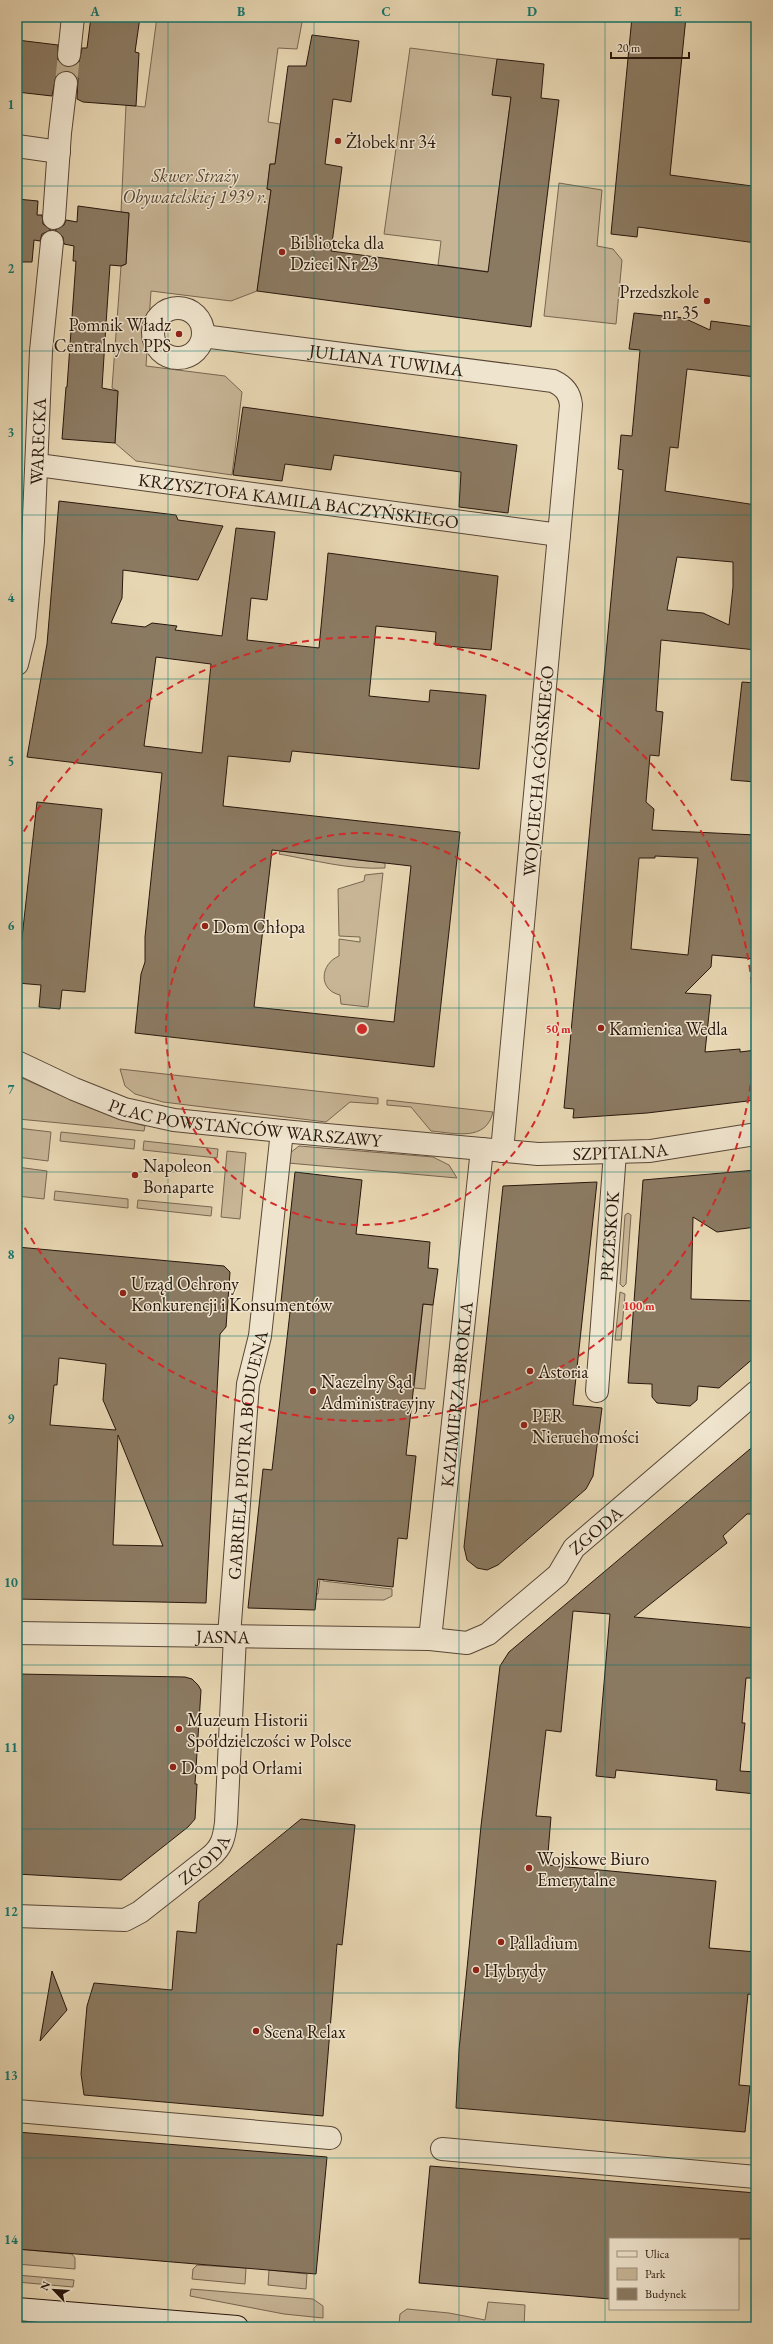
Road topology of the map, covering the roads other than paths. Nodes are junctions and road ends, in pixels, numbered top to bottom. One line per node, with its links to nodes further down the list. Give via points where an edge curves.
1 (73, 17): 2 (street)
2 (69, 55)
3 (66, 83): 5 (street)
4 (17, 146): 5 (street)
5 (59, 152): 6 (street)
6 (54, 218)
7 (52, 242): 10 (street, WARECKA, via 41,351)
8 (203, 336): 9 (street, JULIANA TUWIMA, via 553,381)
9 (567, 392): 11 (street, WOJCIECHA GÓRSKIEGO, via 571,405)
10 (38, 465): 11 (street, KRZYSZTOFA KAMILA BACZYŃSKIEGO); 12 (street, WARECKA, via 24,636)
11 (559, 535): 16 (street, WOJCIECHA GÓRSKIEGO)
12 (17, 664)
13 (17, 1062): 14 (street, PLAC POWSTAŃCÓW WARSZAWY, via 124,1109 174,1120)
14 (282, 1131): 16 (street, PLAC POWSTAŃCÓW WARSZAWY); 21 (street, GABRIELA PIOTRA BODUENA, via 260,1336 248,1384)
15 (756, 1134): 17 (street, SZPITALNA, via 698,1145)
16 (492, 1150): 17 (street, SZPITALNA, via 538,1154); 22 (street, KAZIMIERZA BROKLA)
17 (615, 1153): 18 (street, PRZESKOK)
18 (597, 1391)
19 (756, 1392): 22 (street, ZGODA, via 574,1548 558,1575 488,1634 467,1643)
20 (17, 1633): 21 (street, JASNA)
21 (232, 1636): 22 (street, JASNA); 23 (street, ZGODA, via 226,1823 220,1847 210,1858 140,1912 125,1920)
22 (430, 1639)
23 (17, 1916)
24 (17, 2111): 25 (street)
25 (330, 2138)
26 (442, 2149): 27 (street)
27 (756, 2177)
28 (17, 2309): 29 (street)
29 (236, 2327)

